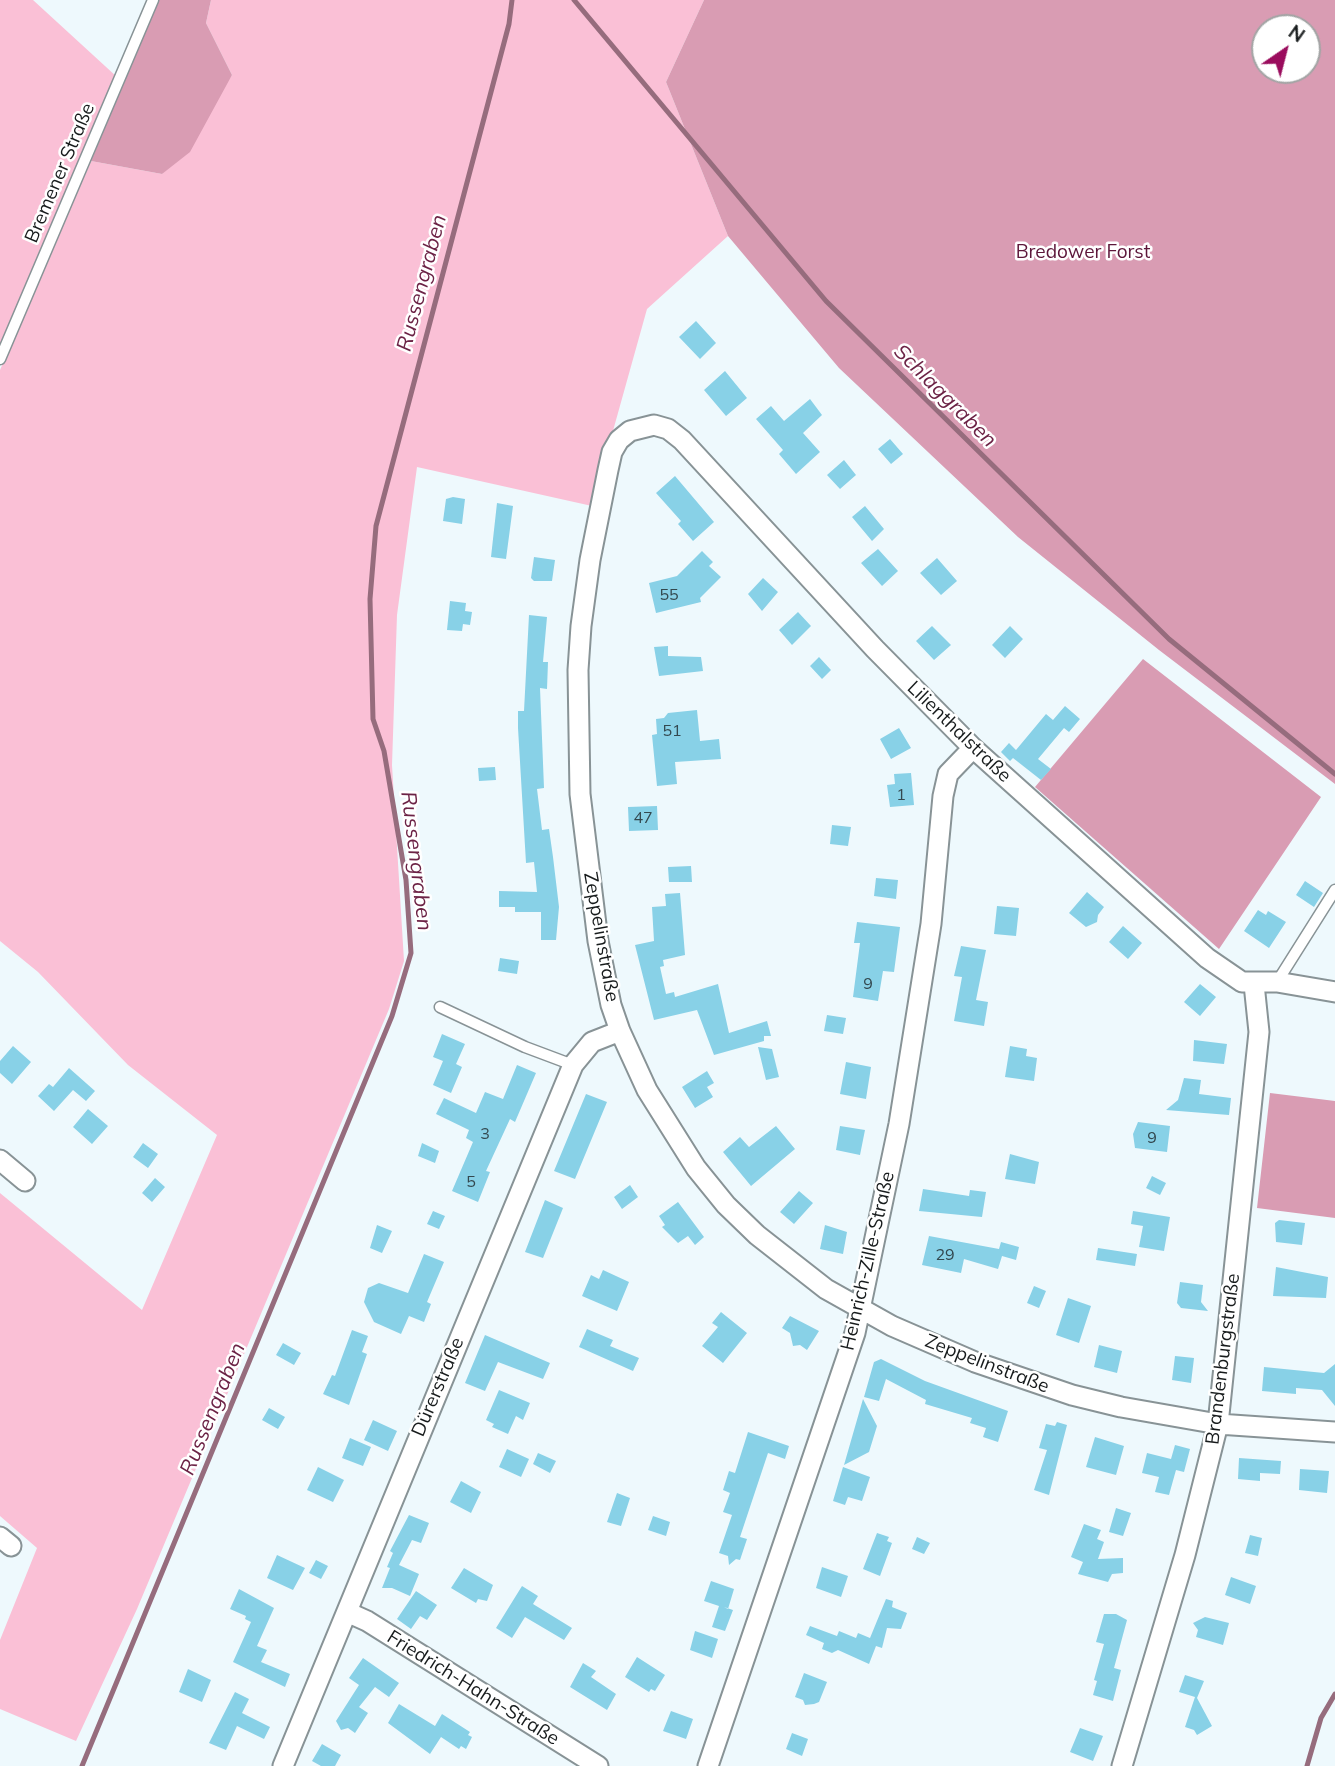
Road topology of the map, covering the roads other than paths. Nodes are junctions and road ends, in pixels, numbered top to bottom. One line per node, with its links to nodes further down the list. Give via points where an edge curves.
1 (153, 0): 2 (lane, Bremener Straße)
2 (0, 359)
3 (620, 440): 4 (street, Lilienthalstraße, via 630,431 654,425 682,440); 10 (street, Zeppelinstraße, via 612,452 590,561 578,670 580,794 593,909 603,973)
4 (973, 748): 7 (street, Lilienthalstraße, via 1207,958 1232,977); 14 (street, Heinrich-Zille-Straße, via 948,774 943,796 931,924 899,1124)
5 (1335, 890): 6 (lane)
6 (1277, 982): 7 (street, Lilienthalstraße); 8 (street, Lilienthalstraße)
7 (1254, 984): 15 (street, Brandenburgstraße, via 1259,1032)
8 (1335, 992)
9 (440, 1007): 11 (lane)
10 (620, 1031): 11 (street, Dürerstraße, via 592,1042); 14 (street, Zeppelinstraße, via 669,1128 726,1205 793,1266)
11 (573, 1065): 17 (street, Dürerstraße)
12 (0, 1160): 13 (street)
13 (25, 1181)
14 (860, 1309): 15 (street, Zeppelinstraße, via 1025,1381 1121,1407); 20 (street, Heinrich-Zille-Straße)
15 (1218, 1424): 16 (street, Zeppelinstraße); 21 (street, Brandenburgstraße, via 1182,1568)
16 (1335, 1432)
17 (347, 1612): 18 (street, Dürerstraße); 19 (street, Friedrich-Hahn-Straße)
18 (283, 1766)
19 (598, 1766)
20 (708, 1766)
21 (1122, 1766)

